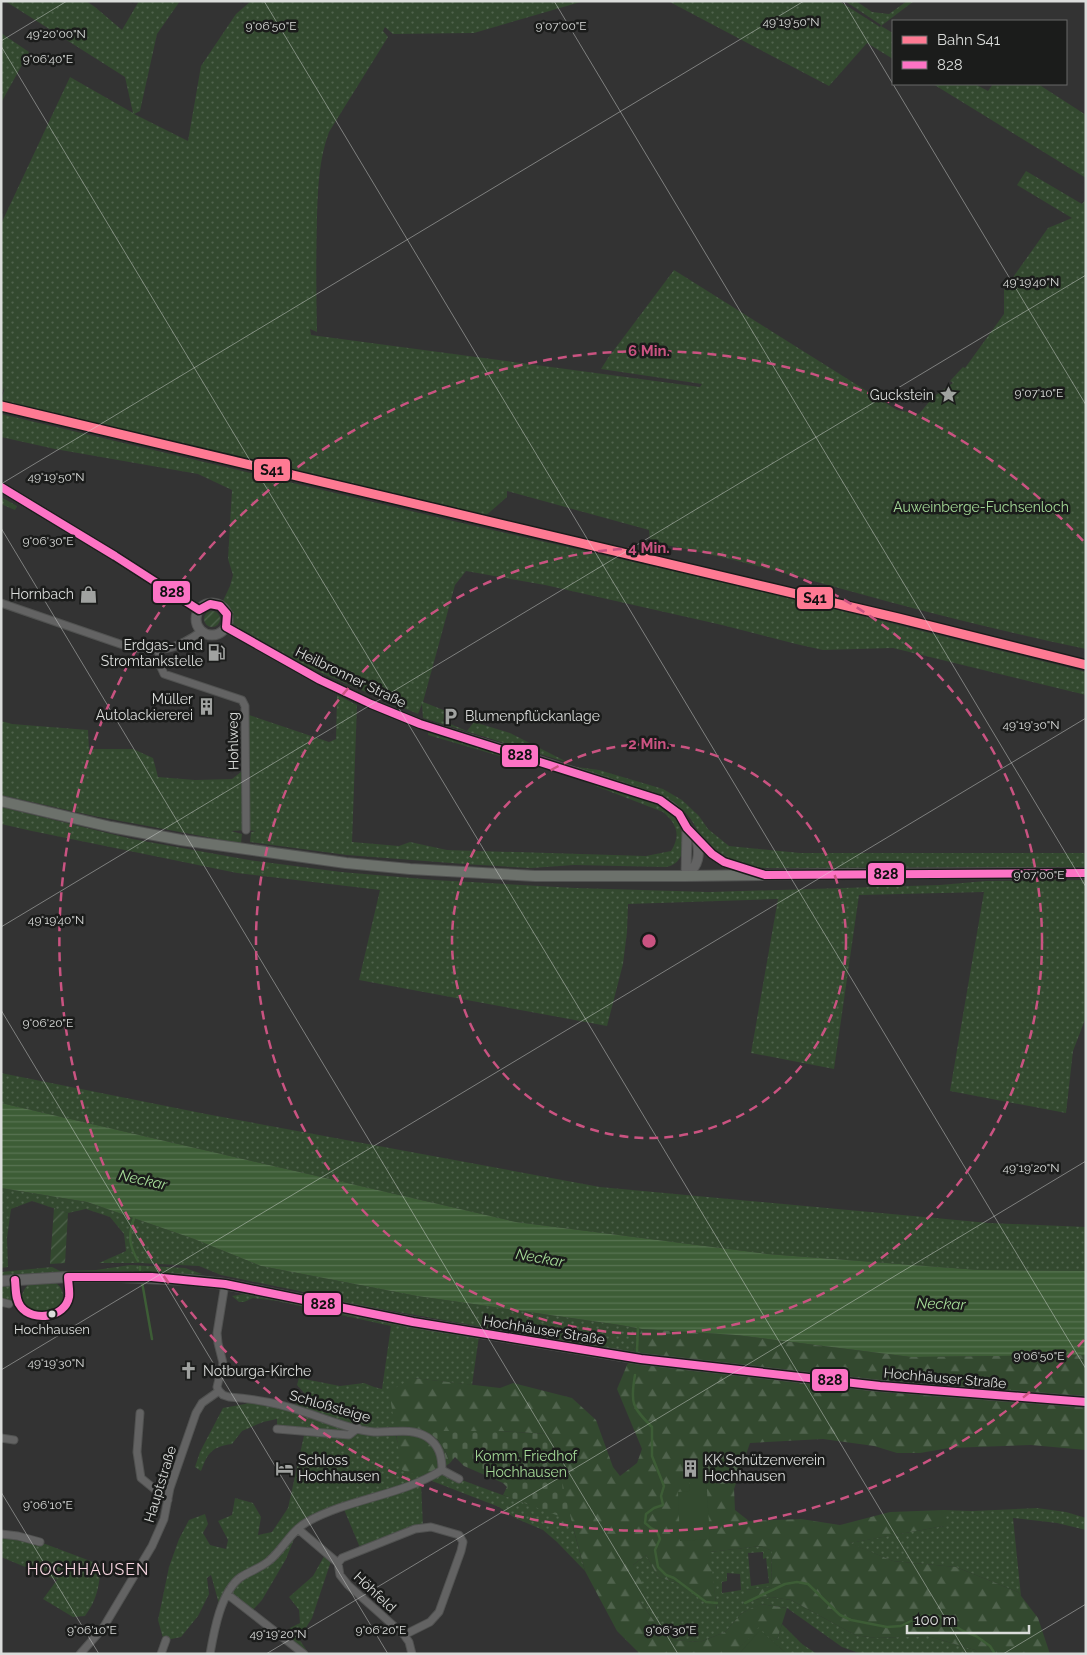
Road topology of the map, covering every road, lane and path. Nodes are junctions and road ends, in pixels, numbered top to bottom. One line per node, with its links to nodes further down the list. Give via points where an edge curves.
1 (1, 487): 3 (street)
2 (1, 603): 6 (street, via 126,646)
3 (199, 610): 4 (street, via 212,603 221,606 227,613); 5 (street, via 197,623)
4 (226, 627): 5 (street, via 212,635); 8 (street, Heilbronner Straße, via 320,680 420,724 660,800 679,814)
5 (202, 631): 6 (street, via 190,640)
6 (159, 651): 9 (street, Hohlweg, via 164,674 242,700 245,706)
7 (1, 800): 12 (main road, via 181,840 346,863 535,876)
8 (687, 828): 10 (street, Heilbronner Straße); 12 (street)
9 (246, 830)
10 (697, 839): 12 (street, via 698,862); 13 (street, Heilbronner Straße, via 724,862)
11 (1086, 873): 13 (main road)
12 (686, 876): 13 (main road)
13 (765, 876)
14 (1, 1281): 15 (main road, Hochhäuser Straße, via 152,1277)
15 (225, 1284): 16 (street, via 217,1333 224,1362 217,1387); 17 (main road, Hochhäuser Straße, via 414,1322 641,1359 880,1386)
16 (219, 1391): 19 (street, Schloßsteige, via 229,1397 274,1402); 25 (street, Hauptstraße, via 202,1403 196,1413)
17 (1086, 1402)
18 (140, 1413): 25 (street, via 137,1452 141,1478)
19 (358, 1428): 20 (street, via 349,1436); 23 (street, Schloßsteige, via 374,1432 417,1433 426,1437 441,1452)
20 (277, 1429)
21 (1, 1438): 22 (street)
22 (14, 1440)
23 (442, 1470): 24 (street); 26 (street, via 421,1482 333,1510)
24 (459, 1479)
25 (168, 1500): 33 (street, Hauptstraße, via 152,1546 104,1628)
26 (298, 1529): 29 (street, Höhfeld); 30 (street, via 268,1561 241,1577)
27 (1, 1534): 28 (street)
28 (40, 1542)
29 (338, 1563): 31 (street, Höhfeld, via 340,1576 348,1585); 31 (street, via 342,1558 416,1529 431,1527 458,1535 463,1542 461,1551 439,1612 430,1622)
30 (227, 1594): 35 (street); 36 (street)
31 (404, 1635): 37 (street, Höhfeld, via 410,1642)
32 (166, 1640): 34 (street)
33 (80, 1654)
34 (162, 1654)
35 (210, 1654)
36 (304, 1654)
37 (412, 1654)

